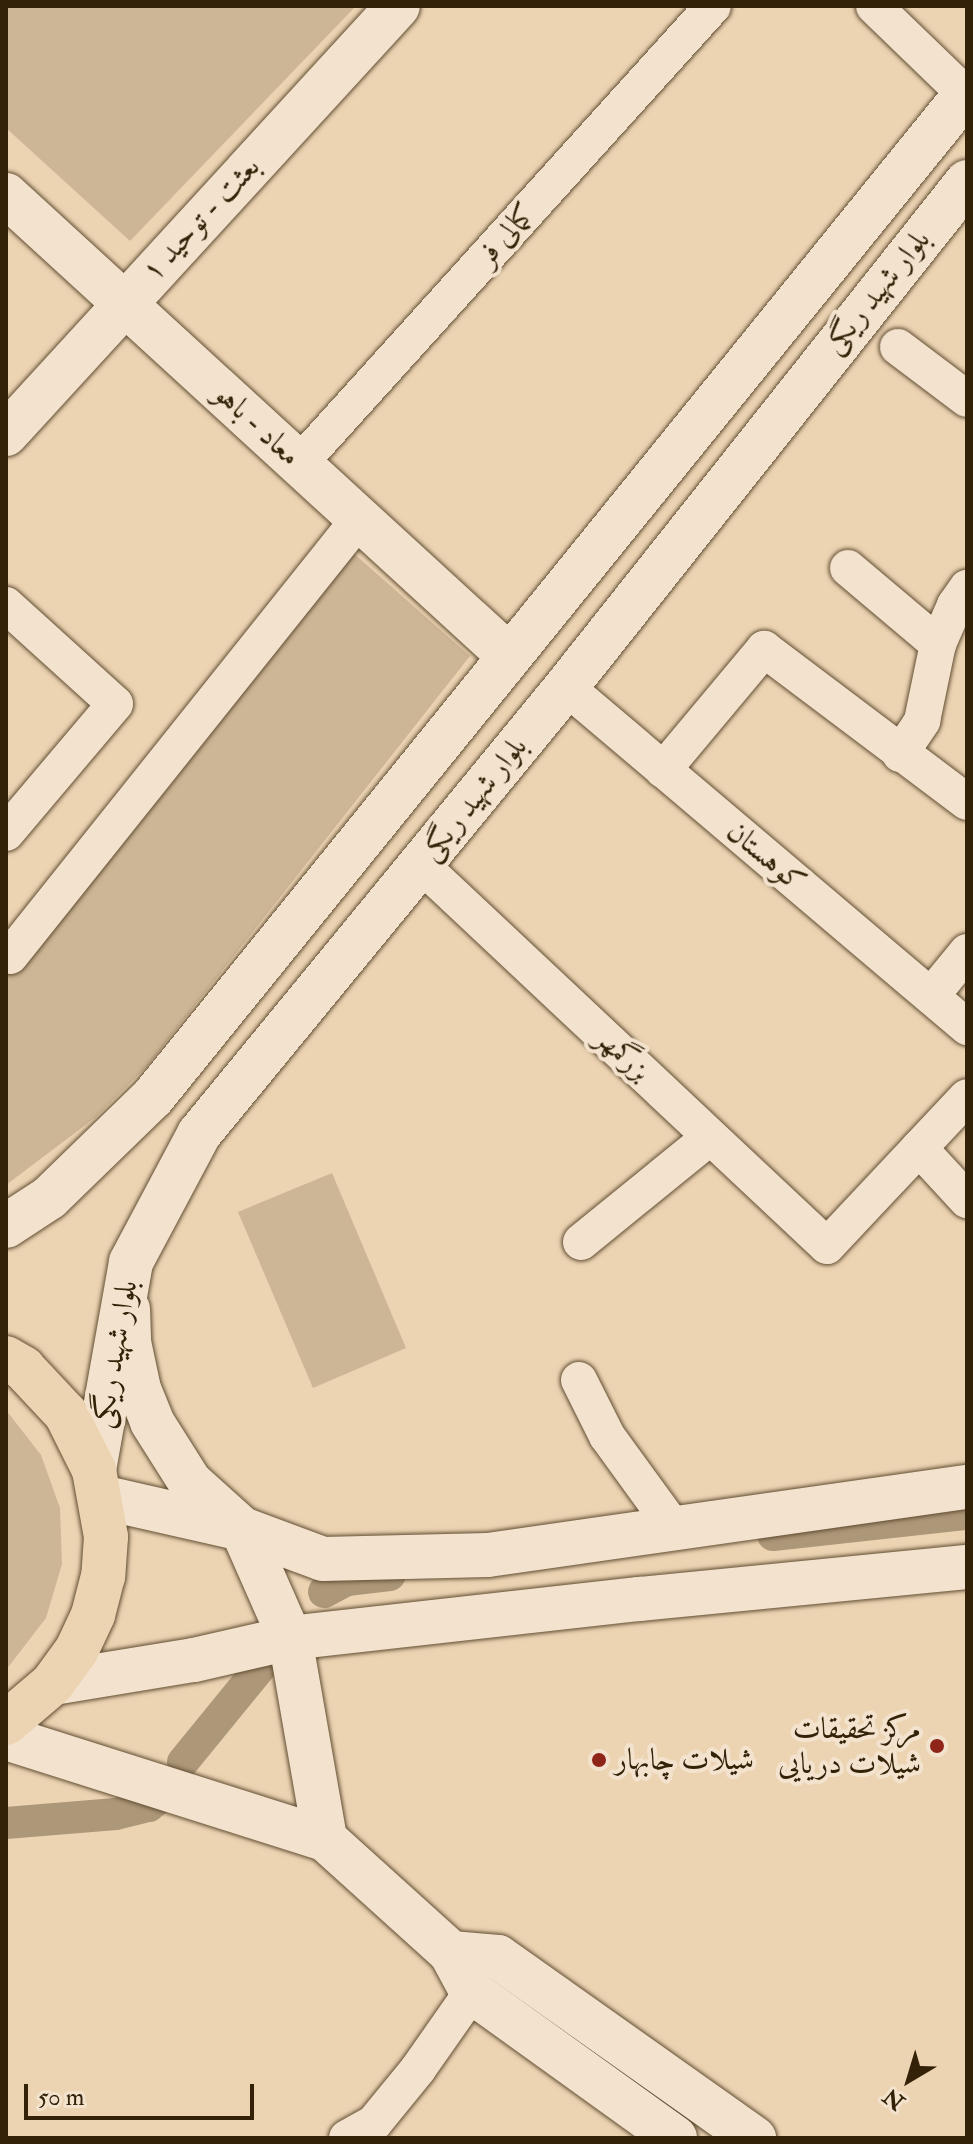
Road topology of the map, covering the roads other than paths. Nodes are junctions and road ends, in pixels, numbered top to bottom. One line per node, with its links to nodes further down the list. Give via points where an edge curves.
1 (398, 6): 7 (street, بعثت - توحید ۱)
2 (713, 6): 11 (street, کمالی فر)
3 (874, 6): 4 (street)
4 (966, 93): 17 (street, بلوار شهید ریگی)
5 (967, 182): 18 (street, بلوار شهید ریگی)
6 (6, 195): 7 (street, معاد - باهو)
7 (124, 303): 10 (street, بعثت - توحید ۱); 11 (street, معاد - باهو)
8 (898, 347): 9 (street)
9 (967, 399)
10 (6, 434)
11 (299, 464): 12 (street, معاد - باهو)
12 (359, 519): 17 (street, معاد - باهو); 25 (street)
13 (848, 568): 16 (street)
14 (967, 588): 16 (street)
15 (6, 605): 22 (street, via 115,704)
16 (938, 644): 19 (street, via 922,721)
17 (508, 655): 32 (street, بلوار شهید ریگی, via 153,1097 49,1198)
18 (566, 687): 20 (street, کوهستان); 23 (street, بلوار شهید ریگی)
19 (900, 754): 20 (street, via 764,649); 21 (street)
20 (663, 770): 26 (street, کوهستان)
21 (967, 802)
22 (6, 833)
23 (420, 864): 29 (street, بزرگمهر); 34 (street, بلوار شهید ریگی, via 199,1134 131,1262)
24 (967, 952): 26 (street)
25 (10, 956)
26 (931, 996): 27 (street, کوهستان)
27 (967, 1027)
28 (967, 1097): 30 (street)
29 (710, 1137): 30 (street, بزرگمهر, via 827,1246); 33 (street)
30 (919, 1148): 31 (street)
31 (967, 1200)
32 (6, 1226)
33 (581, 1242)
34 (127, 1294): 37 (street, بلوار شهید ریگی, via 108,1374); 40 (street, via 129,1342 152,1422 190,1482)
35 (6, 1358): 37 (highway, via 23,1368 66,1414)
36 (579, 1380): 39 (street, via 607,1436)
37 (98, 1484): 40 (street); 44 (highway, via 106,1537 96,1602 76,1651)
38 (967, 1487): 39 (street)
39 (673, 1527): 40 (street, via 488,1555 323,1559); 42 (street)
40 (242, 1529): 43 (street)
41 (967, 1567): 42 (street)
42 (640, 1599): 43 (street)
43 (290, 1638): 44 (street); 47 (street)
44 (53, 1683): 45 (highway)
45 (6, 1723)
46 (6, 1738): 47 (street)
47 (325, 1839): 48 (street)
48 (451, 1953): 49 (street); 50 (street, via 498,1957)
49 (472, 1992): 51 (street); 52 (street, via 374,2123)
50 (640, 2054): 51 (street); 54 (street)
51 (614, 2095): 53 (street)
52 (347, 2138)
53 (675, 2138)
54 (754, 2138)

